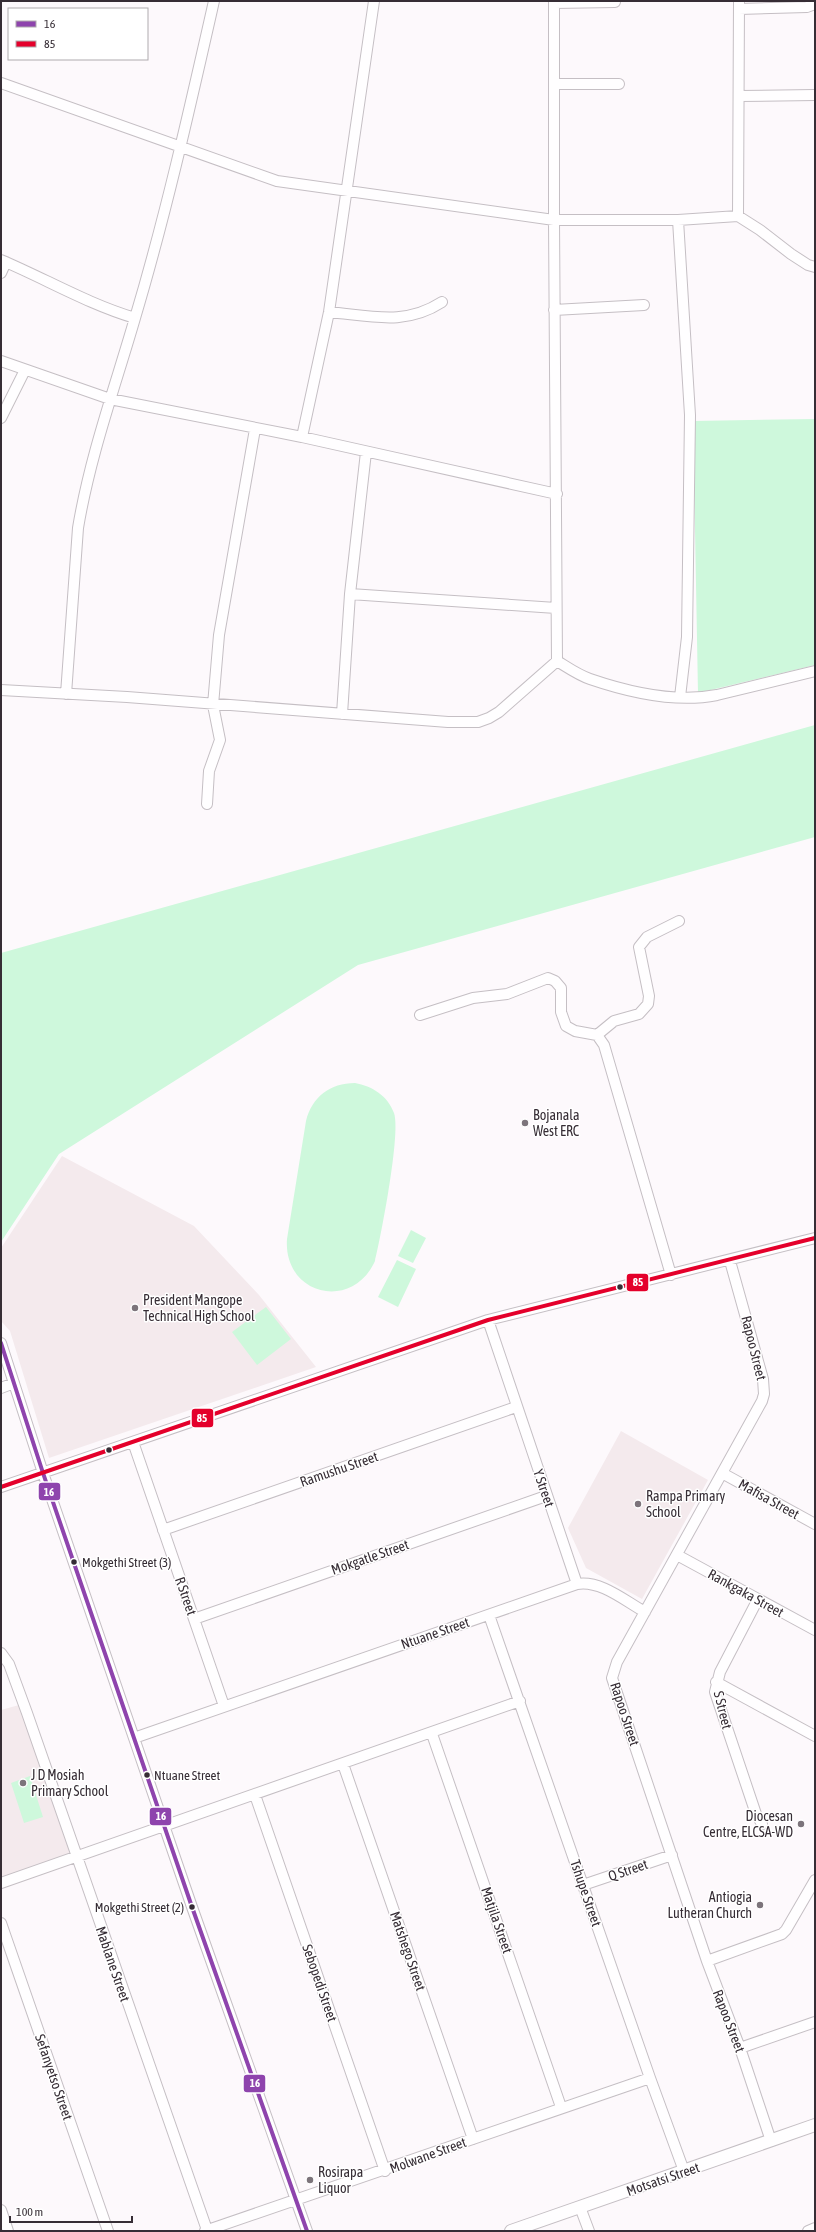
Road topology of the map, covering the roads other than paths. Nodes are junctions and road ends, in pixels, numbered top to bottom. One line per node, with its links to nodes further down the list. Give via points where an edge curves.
1 (214, 1): 12 (street)
2 (374, 1): 13 (street)
3 (554, 2): 4 (street); 8 (street)
4 (616, 2)
5 (815, 4): 6 (street, via 807,7)
6 (739, 5): 11 (street)
7 (1, 82): 12 (street)
8 (554, 84): 9 (street); 15 (street)
9 (619, 84)
10 (815, 95): 11 (street)
11 (739, 96): 14 (street)
12 (181, 147): 13 (street, via 278,181); 24 (street)
13 (348, 191): 15 (street); 23 (street)
14 (738, 216): 16 (street); 18 (street, via 791,254)
15 (554, 220): 16 (street); 22 (street)
16 (678, 220): 39 (street, via 690,415 687,637)
17 (3, 261): 19 (street); 24 (street, via 108,310)
18 (815, 267)
19 (1, 272)
20 (442, 302): 23 (street, via 420,314 398,318)
21 (644, 305): 22 (street)
22 (554, 310): 32 (street)
23 (329, 312): 30 (street)
24 (135, 318): 27 (street)
25 (1, 361): 26 (street)
26 (25, 370): 27 (street); 28 (street)
27 (110, 399): 29 (street); 38 (street, via 81,507)
28 (1, 418)
29 (255, 429): 30 (street); 40 (street, via 219,635)
30 (302, 437): 31 (street)
31 (366, 452): 32 (street); 33 (street)
32 (557, 494): 34 (street)
33 (350, 594): 34 (street); 41 (street)
34 (556, 608): 35 (street)
35 (557, 661): 39 (street, via 588,678 646,693); 41 (street, via 499,712 478,722)
36 (815, 671): 39 (street, via 704,698)
37 (1, 690): 38 (street)
38 (66, 694): 40 (street)
39 (680, 697)
40 (214, 705): 41 (street); 42 (street, via 220,740 209,771)
41 (342, 714)
42 (206, 804)
43 (678, 921): 45 (street, via 647,937 639,947 649,996 646,1007 639,1014 614,1021)
44 (420, 1015): 45 (street, via 473,998 507,994 548,978 561,988 560,1012 566,1026 575,1031)
45 (597, 1035): 48 (street, via 604,1045)
46 (815, 1238): 47 (street)
47 (730, 1261): 48 (street); 56 (street, Rapoo Street, via 763,1379 764,1394)
48 (671, 1275): 49 (street)
49 (488, 1320): 53 (street, Y Street); 54 (street)
50 (1, 1344): 51 (street)
51 (14, 1383): 52 (street); 55 (street)
52 (1, 1388)
53 (516, 1407): 58 (street, Y Street); 60 (street, Ramushu Street)
54 (133, 1442): 55 (street); 60 (street, R Street)
55 (43, 1473): 57 (street); 74 (street)
56 (722, 1473): 59 (street, Mafisa Street); 61 (street, Rapoo Street)
57 (1, 1487)
58 (546, 1496): 62 (street, Y Street); 66 (street, Mokgatle Street)
59 (815, 1524)
60 (163, 1530): 66 (street, R Street)
61 (677, 1555): 63 (street, Rankgaka Street); 64 (street, Rapoo Street)
62 (577, 1584): 64 (street, via 586,1582 596,1585); 65 (street, Ntuane Street)
63 (758, 1599): 67 (street, Rankgaka Street); 69 (street, S Street)
64 (645, 1612): 79 (street, Rapoo Street, via 617,1662 612,1678)
65 (489, 1615): 70 (street, Tshupe Street); 71 (street, Ntuane Street)
66 (194, 1619): 71 (street, R Street)
67 (815, 1630)
68 (1, 1653): 80 (street, Mablane Street, via 8,1664 27,1713)
69 (716, 1682): 73 (street); 77 (street, S Street, via 715,1692 756,1814)
70 (520, 1701): 72 (street); 83 (street, Tshupe Street)
71 (224, 1706): 74 (street, Ntuane Street)
72 (432, 1734): 75 (street); 89 (street, Matjila Street)
73 (815, 1736)
74 (134, 1738): 78 (street)
75 (343, 1764): 76 (street); 91 (street, Matshego Street)
76 (255, 1795): 78 (street); 93 (street, Sebopedi Street)
77 (762, 1824)
78 (165, 1826): 80 (street); 95 (street)
79 (672, 1855): 83 (street, Q Street); 85 (street, Rapoo Street)
80 (76, 1857): 82 (street); 101 (street, Mablane Street)
81 (815, 1880): 85 (street, via 782,1934)
82 (1, 1883)
83 (583, 1885): 88 (street, Tshupe Street)
84 (1, 1924): 100 (street, Sefanyetso Street)
85 (707, 1960): 87 (street, Rapoo Street)
86 (815, 2022): 87 (street)
87 (740, 2048): 92 (street, Rapoo Street)
88 (650, 2078): 89 (street, Molwane Street); 94 (street, Tshupe Street)
89 (561, 2107): 91 (street, Molwane Street)
90 (815, 2125): 92 (street, Motsatsi Street)
91 (473, 2139): 93 (street, Molwane Street)
92 (771, 2141): 94 (street, Motsatsi Street)
93 (385, 2170): 95 (street, Molwane Street)
94 (684, 2171): 96 (street, Motsatsi Street)
95 (296, 2200): 101 (street, Molwane Street); 102 (street)
96 (580, 2207): 103 (street, Motsatsi Street); 104 (street)
97 (1, 2210): 99 (street)
98 (815, 2228): 105 (street)
99 (8, 2231)
100 (108, 2231)
101 (206, 2231)
102 (307, 2231)
103 (511, 2231)
104 (588, 2231)
105 (808, 2231)

